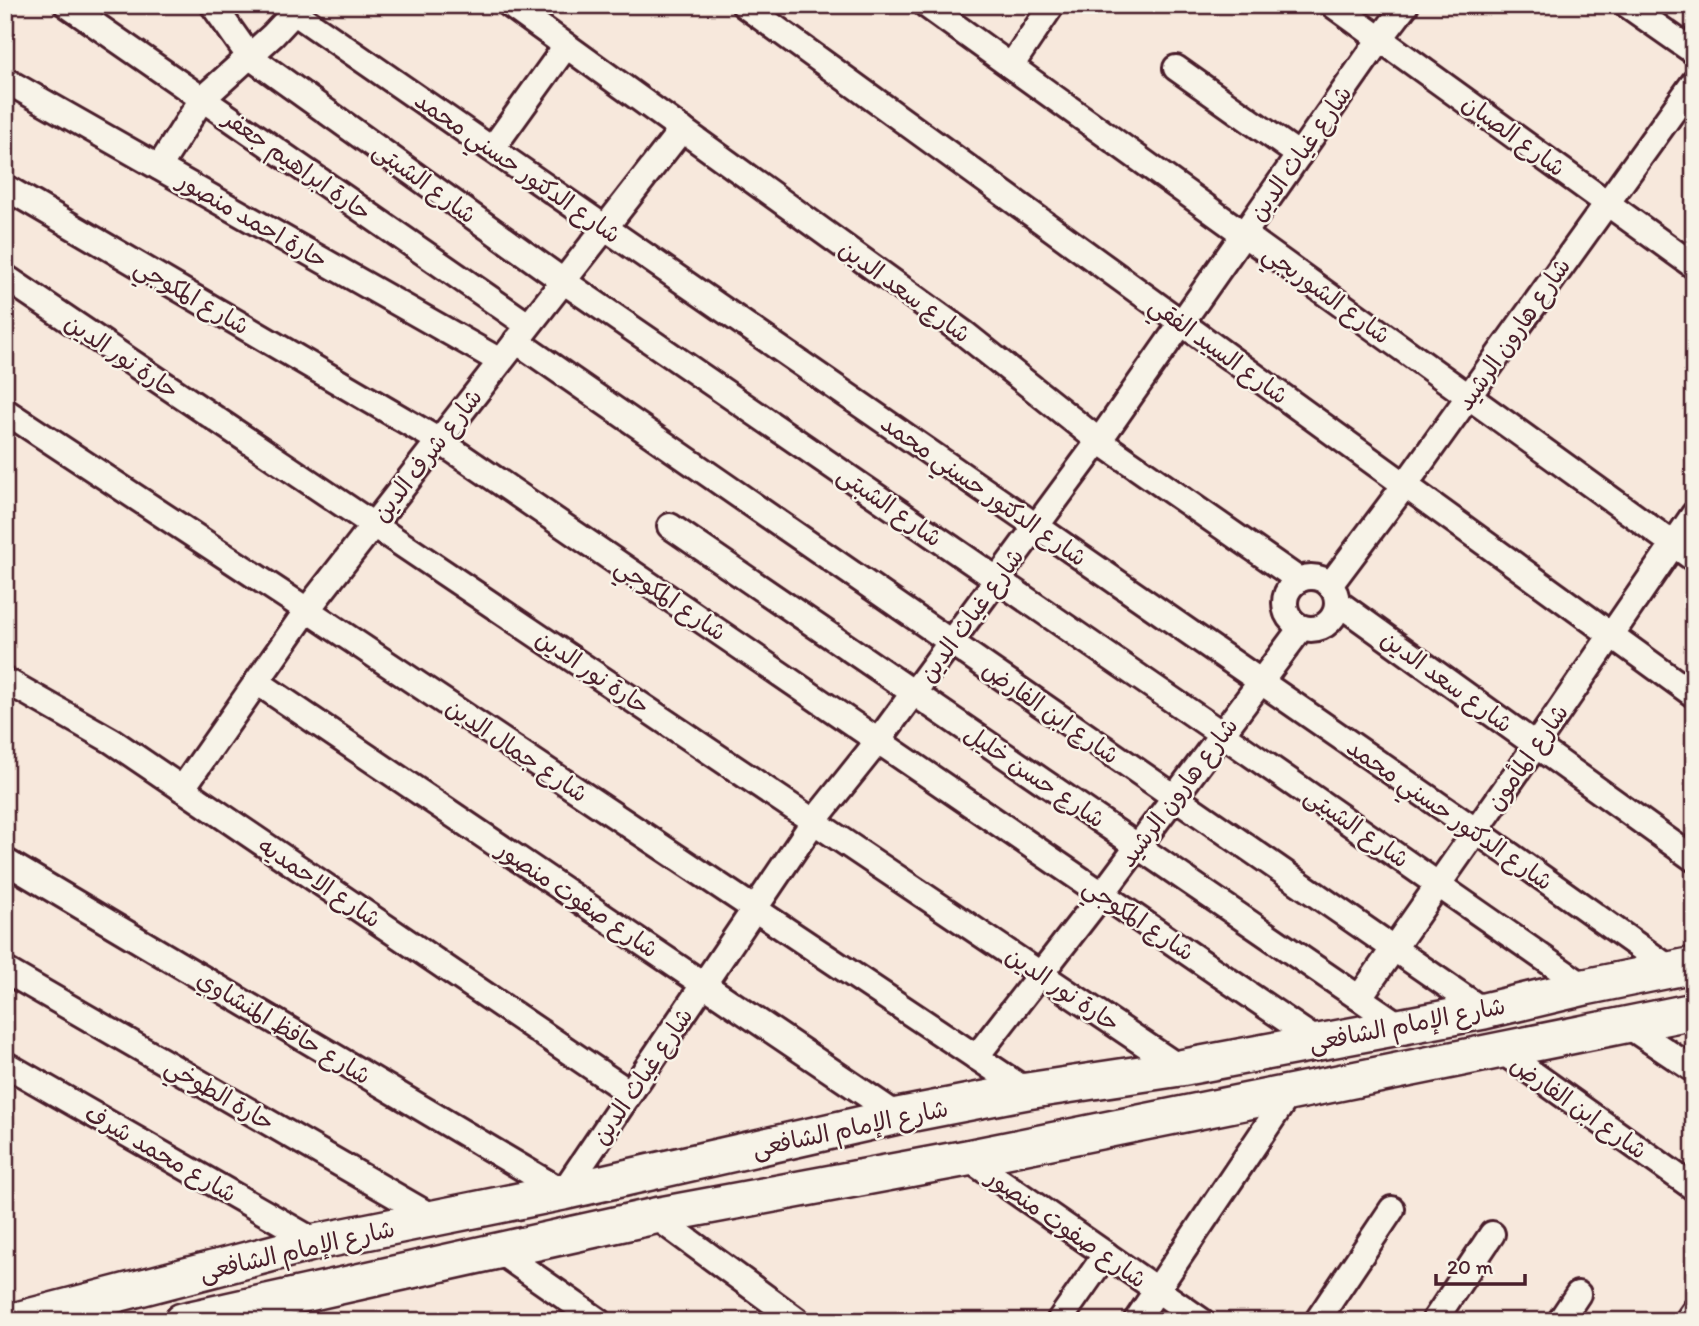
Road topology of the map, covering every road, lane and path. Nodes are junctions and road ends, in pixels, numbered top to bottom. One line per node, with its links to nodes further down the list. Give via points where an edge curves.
1 (67, 5): 19 (street, حارة ابراهيم جعفر)
2 (213, 5): 14 (street, شارع الشبتى)
3 (510, 5): 12 (street, شارع سعد الدين)
4 (926, 5): 15 (street, شارع الشوربجي)
5 (1052, 5): 15 (street)
6 (1333, 5): 11 (street, شارع الصبان)
7 (1406, 5): 11 (street, شارع غياث الدين)
8 (1628, 5): 13 (street)
9 (749, 7): 31 (street, شارع السيد الفقي)
10 (298, 9): 14 (street); 21 (street, شارع الدكتور حسني محمد)
11 (1380, 39): 22 (street, شارع غياث الدين); 25 (street, شارع الصبان)
12 (566, 46): 20 (street, شارع سعد الدين); 21 (street)
13 (1694, 52)
14 (249, 56): 19 (street); 30 (street, شارع الشبتى)
15 (1011, 66): 27 (street, شارع الشوربجي)
16 (1176, 68): 22 (street)
17 (5, 80): 23 (street, حارة احمد منصور)
18 (1694, 82): 25 (street, شارع هارون الرشيد)
19 (202, 99): 23 (street); 32 (street, حارة ابراهيم جعفر)
20 (682, 129): 26 (street, شارع شرف الدين); 37 (street, شارع سعد الدين, via 965,334)
21 (492, 149): 26 (street, شارع الدكتور حسني محمد)
22 (1299, 155): 27 (street, شارع غياث الدين)
23 (159, 167): 33 (street, حارة احمد منصور)
24 (5, 187): 36 (street, شارع المكوجي)
25 (1606, 202): 28 (street, شارع الصبان); 34 (street, شارع هارون الرشيد)
26 (605, 227): 30 (street, شارع شرف الدين); 42 (street, شارع الدكتور حسني محمد)
27 (1244, 234): 31 (street, شارع غياث الدين); 34 (street, شارع الشوربجي)
28 (1694, 266)
29 (5, 277): 40 (street, حارة نور الدين)
30 (563, 281): 32 (street, شارع شرف الدين); 45 (street, شارع الشبتى)
31 (1181, 323): 37 (street, شارع غياث الدين); 38 (street, شارع السيد الفقي)
32 (522, 333): 33 (street, شارع شرف الدين); 51 (street, شارع ابن الفارض)
33 (500, 361): 36 (street, شارع شرف الدين)
34 (1469, 396): 38 (street, شارع هارون الرشيد); 43 (street, شارع الشوربجي)
35 (5, 411): 48 (street, شارع جمال الدين)
36 (438, 440): 40 (street, شارع شرف الدين); 58 (street, شارع المكوجي)
37 (1099, 441): 42 (street, شارع غياث الدين); 46 (street, شارع سعد الدين)
38 (1405, 485): 47 (street, شارع هارون الرشيد); 50 (street, شارع السيد الفقي)
39 (1694, 514): 43 (street, شارع المأمون)
40 (373, 524): 48 (street, شارع شرف الدين); 62 (street, حارة نور الدين)
41 (670, 526): 55 (street, شارع حسن خليل)
42 (1036, 526): 45 (street, شارع غياث الدين); 54 (street, شارع الدكتور حسني محمد)
43 (1673, 544): 44 (street, شارع الشوربجي); 50 (street, شارع المأمون)
44 (1694, 559)
45 (996, 579): 51 (street, شارع غياث الدين); 57 (street, شارع الشبتى)
46 (1299, 580): 47 (street, via 1322,579); 49 (street, via 1286,592 1284,602 1286,613)
47 (1334, 593): 49 (street, via 1336,612 1330,621 1322,627); 59 (street, شارع سعد الدين)
48 (307, 610): 53 (street, شارع شرف الدين); 69 (street, شارع جمال الدين)
49 (1301, 628): 54 (street, شارع هارون الرشيد)
50 (1611, 635): 56 (street, شارع السيد الفقي); 59 (street, شارع المأمون)
51 (951, 643): 55 (street, شارع غياث الدين); 61 (street, شارع ابن الفارض)
52 (5, 680): 60 (street, شارع الاحمديه, via 112,741)
53 (257, 682): 60 (street, شارع شرف الدين); 74 (street, شارع صفوت منصور)
54 (1260, 682): 57 (street, شارع هارون الرشيد); 63 (street, شارع الدكتور حسني محمد)
55 (914, 693): 58 (street, شارع غياث الدين); 64 (street, شارع حسن خليل)
56 (1694, 695)
57 (1222, 734): 61 (street, شارع هارون الرشيد); 67 (street, شارع الشبتى)
58 (878, 741): 62 (street, شارع غياث الدين); 68 (street, شارع المكوجي)
59 (1536, 746): 63 (street, شارع المأمون); 65 (street, شارع سعد الدين)
60 (182, 789): 89 (street, شارع الاحمديه)
61 (1174, 797): 64 (street, شارع هارون الرشيد); 70 (street, شارع ابن الفارض)
62 (814, 821): 69 (street, شارع غياث الدين); 73 (street, حارة نور الدين)
63 (1475, 830): 67 (street, شارع المأمون); 71 (street, شارع الدكتور حسني محمد)
64 (1138, 846): 68 (street, شارع هارون الرشيد); 76 (street, شارع حسن خليل)
65 (1694, 859)
66 (5, 861): 93 (street, شارع حافظ المنشاوي)
67 (1438, 883): 70 (street, شارع المأمون); 75 (street, شارع الشبتى)
68 (1101, 894): 73 (street, شارع هارون الرشيد); 81 (street, شارع المكوجي)
69 (755, 909): 74 (street, شارع غياث الدين); 83 (street, شارع جمال الدين)
70 (1393, 949): 76 (street, شارع المأمون); 77 (street, شارع ابن الفارض)
71 (1683, 968): 75 (main road, شارع الإمام الشافعى)
72 (5, 970): 96 (street, حارة الطوخي)
73 (1040, 973): 83 (street, شارع هارون الرشيد); 85 (street, حارة نور الدين)
74 (704, 984): 89 (street, شارع غياث الدين); 90 (street, شارع صفوت منصور)
75 (1585, 987): 77 (main road, شارع الإمام الشافعى)
76 (1359, 998): 80 (street, شارع حسن خليل)
77 (1484, 1011): 80 (main road, شارع الإمام الشافعى)
78 (1694, 1012): 79 (main road, شارع الإمام الشافعى)
79 (1627, 1025): 82 (main road, شارع الإمام الشافعى); 86 (street)
80 (1400, 1026): 81 (main road, شارع الإمام الشافعى)
81 (1317, 1041): 85 (main road, شارع الإمام الشافعى)
82 (1500, 1050): 88 (main road, شارع الإمام الشافعى); 92 (street, شارع ابن الفارض)
83 (976, 1057): 87 (street, شارع جمال الدين)
84 (5, 1064): 98 (street, شارع محمد شرف)
85 (1180, 1068): 87 (main road, شارع الإمام الشافعى)
86 (1694, 1070)
87 (1027, 1091): 90 (main road, شارع الإمام الشافعى)
88 (1290, 1092): 91 (main road, شارع الإمام الشافعى); 101 (street)
89 (630, 1093): 93 (street, شارع غياث الدين)
90 (898, 1116): 93 (main road, شارع الإمام الشافعى)
91 (967, 1158): 95 (main road, شارع الإمام الشافعى); 100 (street, شارع صفوت منصور)
92 (1694, 1188)
93 (563, 1192): 96 (main road, شارع الإمام الشافعى)
94 (1392, 1209): 111 (street)
95 (655, 1216): 99 (main road, شارع الإمام الشافعى); 107 (street)
96 (435, 1218): 98 (main road, شارع الإمام الشافعى)
97 (1492, 1234): 112 (street)
98 (316, 1242): 104 (main road, شارع الإمام الشافعى)
99 (500, 1252): 105 (main road, شارع الإمام الشافعى); 106 (street)
100 (1106, 1254): 101 (street, شارع صفوت منصور); 108 (street)
101 (1157, 1290): 109 (street); 110 (street, شارع صفوت منصور)
102 (1578, 1294): 113 (street)
103 (1694, 1311): 114 (street)
104 (13, 1321)
105 (182, 1321)
106 (599, 1321)
107 (798, 1321)
108 (1059, 1321)
109 (1136, 1321)
110 (1202, 1321)
111 (1317, 1321)
112 (1434, 1321)
113 (1560, 1321)
114 (1687, 1321)

